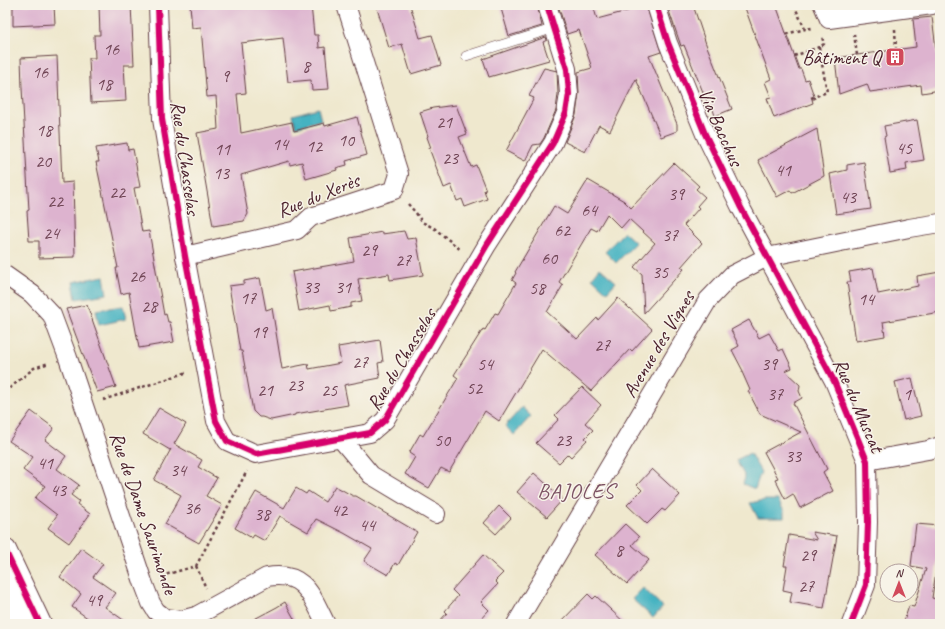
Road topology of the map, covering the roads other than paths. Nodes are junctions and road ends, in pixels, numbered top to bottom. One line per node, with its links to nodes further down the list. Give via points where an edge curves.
1 (158, 5): 13 (street, Rue du Chasselas, via 162,119)
2 (346, 5): 13 (street, Rue du Xerès, via 399,174 394,190 311,217 297,230)
3 (547, 5): 10 (street)
4 (656, 5): 14 (street, Via Bacchus, via 668,43 705,134)
5 (823, 5): 8 (street, via 829,19)
6 (932, 5): 8 (street)
7 (939, 5): 9 (street)
8 (879, 8)
9 (940, 16)
10 (555, 28): 11 (lane); 16 (street, Rue du Chasselas, via 567,69 569,94 566,113 553,143 477,263 385,420 370,433)
11 (466, 56)
12 (940, 223): 14 (street, Avenue des Vignes)
13 (185, 256): 16 (street, Rue du Chasselas, via 216,421 227,441 256,454)
14 (767, 257): 18 (street, Rue du Muscat, via 834,381); 25 (street, Avenue des Vignes, via 732,275 708,300)
15 (5, 275): 24 (street, Rue de Dame Saurimonde, via 32,294 52,315 143,582 156,612 165,618 181,620 196,616 267,577 279,575 303,584)
16 (341, 439): 19 (street, via 371,475)
17 (940, 446): 18 (street)
18 (867, 461): 26 (street, Rue du Muscat, via 866,585)
19 (436, 514)
20 (5, 550): 23 (main road)
21 (5, 585): 22 (main road)
22 (22, 624)
23 (40, 624)
24 (326, 624)
25 (516, 624)
26 (851, 624)

